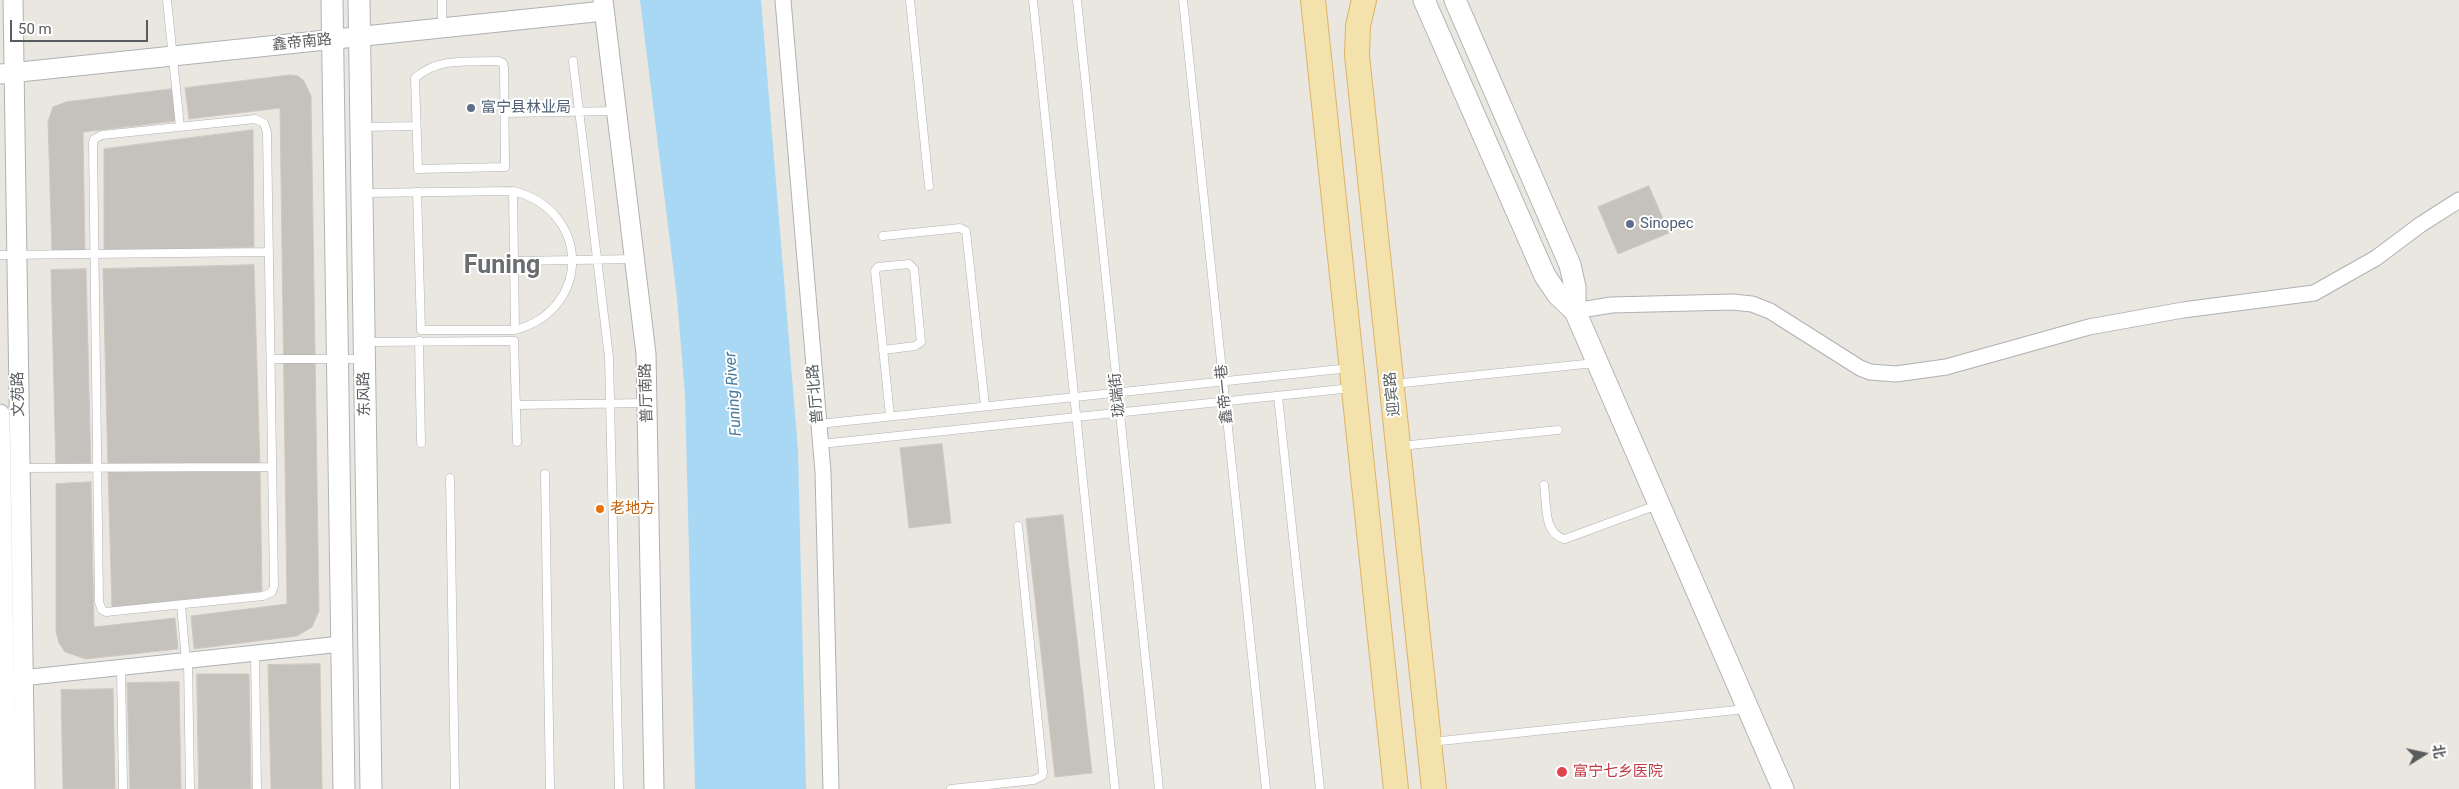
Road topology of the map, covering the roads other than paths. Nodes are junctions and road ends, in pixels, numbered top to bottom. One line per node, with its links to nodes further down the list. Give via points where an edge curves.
1 (13, 0): 21 (street, 文苑路)
2 (167, 0): 19 (lane)
3 (332, 0): 18 (main road, 东风路)
4 (359, 0): 17 (main road, 东风路)
5 (442, 0): 16 (lane)
6 (782, 0): 64 (street, 普厅北路)
7 (910, 0): 28 (lane)
8 (1033, 0): 54 (lane)
9 (1076, 0): 52 (lane, 珑端街)
10 (1183, 0): 50 (lane, 鑫帝一巷)
11 (1313, 0): 49 (main road)
12 (1364, 0): 51 (main road, 迎宾路, via 1358,26 1358,55)
13 (1424, 0): 41 (main road, via 1545,276)
14 (1455, 0): 41 (main road, via 1570,265 1575,287)
15 (604, 5): 16 (street, 鑫帝南路); 22 (street, 普厅南路)
16 (442, 28): 17 (street, 鑫帝南路)
17 (359, 36): 18 (street, 鑫帝南路); 27 (main road, 东风路)
18 (332, 40): 19 (street, 鑫帝南路); 47 (main road, 东风路)
19 (173, 56): 21 (street, 鑫帝南路); 26 (lane)
20 (573, 61): 23 (lane)
21 (7, 74): 36 (street, 文苑路)
22 (616, 111): 23 (lane); 38 (street, 普厅南路)
23 (580, 112): 24 (lane); 37 (lane)
24 (505, 113): 25 (lane, via 506,162 505,167 500,168 418,169); 25 (lane, via 503,63 446,62 416,78)
25 (416, 126): 27 (lane)
26 (180, 127): 34 (lane, via 255,119 264,123 267,132); 35 (lane, via 102,135 94,139)
27 (361, 127): 31 (main road, 东风路)
28 (929, 186)
29 (512, 191): 30 (lane); 39 (lane); 40 (lane, via 536,199 555,214 568,235)
30 (416, 192): 31 (lane); 42 (lane, via 420,330)
31 (362, 194): 45 (main road, 东风路)
32 (2459, 200): 41 (street, via 2420,224 2376,258 2314,292 2089,327 1959,364 1904,373 1860,368 1770,311 1752,304 1611,305)
33 (883, 236): 59 (lane, via 960,228 966,231)
34 (269, 252): 35 (lane); 46 (lane)
35 (94, 254): 36 (lane); 72 (lane)
36 (8, 255): 71 (street, 文苑路)
37 (598, 259): 38 (lane); 40 (lane); 56 (lane)
38 (635, 259): 57 (street, 普厅南路)
39 (514, 260): 40 (lane); 42 (lane)
40 (572, 260): 42 (lane, via 568,284 557,306 538,322)
41 (1575, 311): 48 (main road)
42 (515, 330)
43 (419, 341): 45 (lane); 58 (lane, via 514,341); 67 (lane)
44 (883, 350): 44 (lane, via 875,270 880,266 909,264 914,269 921,342 915,346); 62 (lane)
45 (364, 351): 47 (lane); 96 (main road, 东风路)
46 (271, 359): 47 (lane); 73 (lane)
47 (337, 359): 80 (main road, 东风路)
48 (1597, 363): 51 (lane); 77 (main road)
49 (1353, 378): 50 (lane); 53 (lane); 107 (main road)
50 (1223, 381): 52 (lane); 55 (lane, 鑫帝一巷)
51 (1392, 384): 69 (main road, 迎宾路)
52 (1118, 392): 54 (lane); 60 (lane, 珑端街)
53 (1278, 396): 55 (lane); 106 (lane)
54 (1074, 397): 59 (lane); 63 (lane)
55 (1226, 402): 60 (lane); 105 (lane, 鑫帝一巷)
56 (611, 403): 57 (lane); 58 (lane); 99 (lane)
57 (648, 403): 100 (street, 普厅南路)
58 (516, 405): 66 (lane)
59 (985, 406): 62 (lane)
60 (1120, 413): 63 (lane); 104 (lane, 珑端街)
61 (0, 414): 70 (street, 文苑路)
62 (890, 416): 64 (lane)
63 (1076, 418): 68 (lane); 103 (lane)
64 (819, 424): 68 (street, 普厅北路)
65 (1558, 430): 69 (lane)
66 (517, 442)
67 (421, 443)
68 (821, 444): 101 (street, 普厅北路)
69 (1398, 447): 89 (main road, 迎宾路)
70 (1, 468): 71 (lane); 87 (street, 文苑路)
71 (20, 468): 72 (lane); 86 (street, 文苑路)
72 (98, 468): 73 (lane); 79 (lane, via 102,610 110,612)
73 (272, 468): 79 (lane, via 272,592 263,596)
74 (545, 474): 98 (lane)
75 (450, 478): 97 (lane)
76 (1544, 485): 77 (lane, via 1550,530 1556,537 1565,539)
77 (1659, 504): 88 (main road)
78 (1018, 526): 102 (lane, via 1042,776 1034,780)
79 (181, 605): 84 (lane)
80 (341, 644): 83 (street); 95 (main road, 东风路)
81 (0, 649): 82 (lane)
82 (15, 649)
83 (255, 653): 84 (street); 94 (lane)
84 (187, 661): 85 (street); 93 (lane)
85 (121, 668): 86 (street); 92 (lane)
86 (23, 678): 87 (street); 91 (street, 文苑路)
87 (4, 680): 90 (street, 文苑路)
88 (1748, 709): 89 (lane); 109 (main road)
89 (1430, 742): 108 (main road, 迎宾路)
90 (6, 789)
91 (25, 789)
92 (123, 789)
93 (190, 789)
94 (257, 789)
95 (344, 789)
96 (371, 789)
97 (455, 789)
98 (550, 789)
99 (619, 789)
100 (654, 789)
101 (831, 789)
102 (950, 789)
103 (1115, 789)
104 (1159, 789)
105 (1266, 789)
106 (1320, 789)
107 (1396, 789)
108 (1434, 789)
109 (1782, 789)

